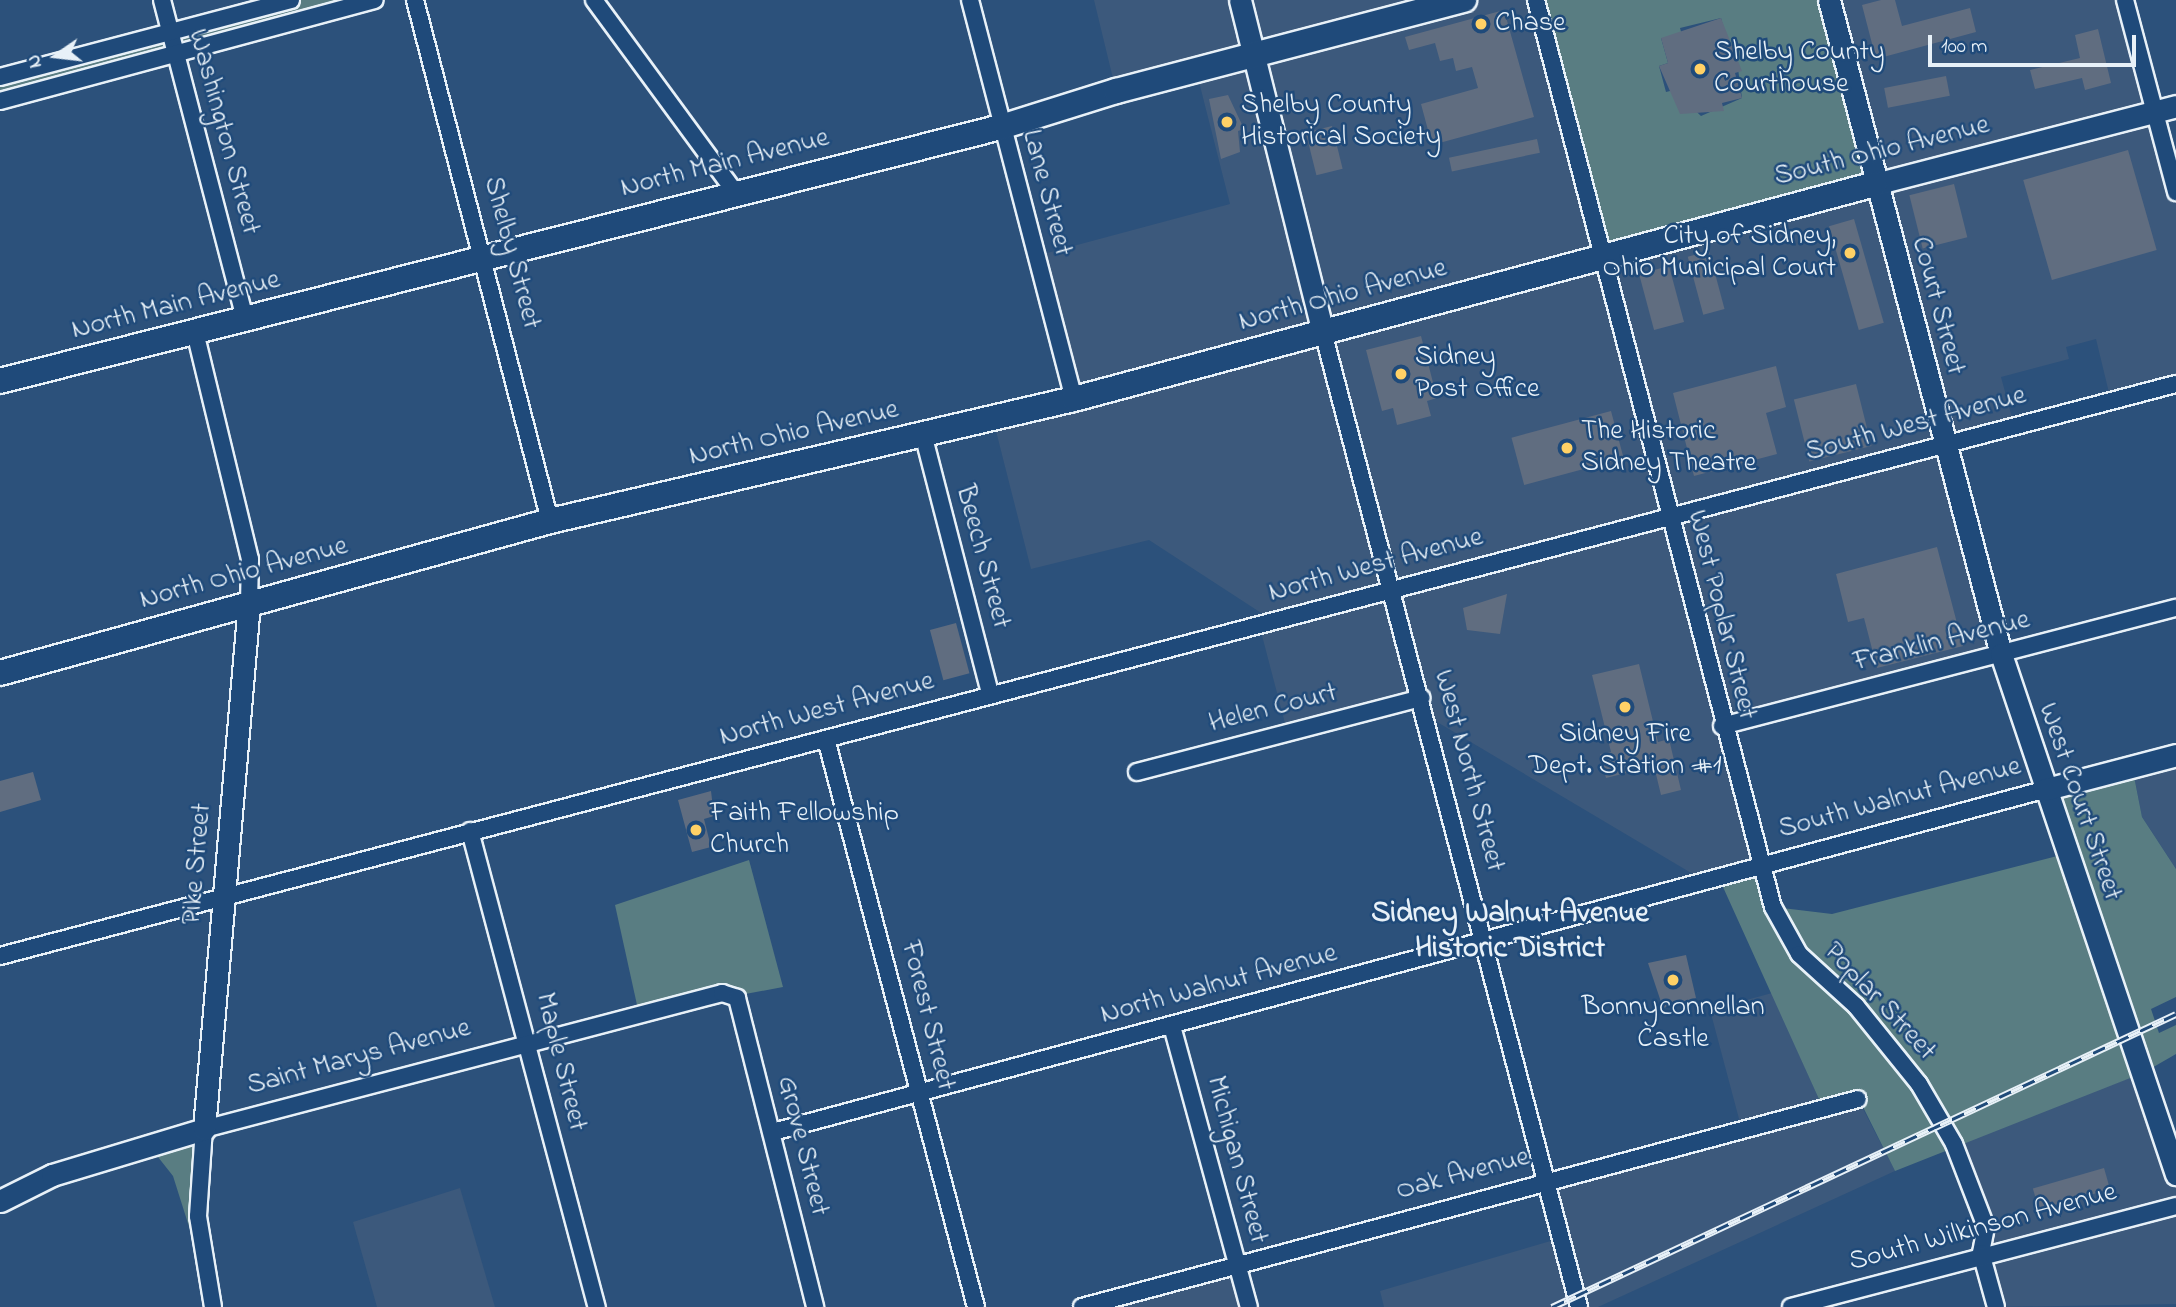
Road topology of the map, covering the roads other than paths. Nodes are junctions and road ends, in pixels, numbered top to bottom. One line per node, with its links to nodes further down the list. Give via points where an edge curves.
1 (162, 0): 12 (street, Washington Street)
2 (291, 0): 12 (street)
3 (375, 0): 14 (street)
4 (415, 0): 23 (street, Shelby Street)
5 (594, 0): 21 (street)
6 (970, 0): 18 (street, Lane Street)
7 (1240, 0): 13 (main road)
8 (1464, 0): 13 (main road, North Main Avenue)
9 (1536, 0): 22 (street, West Poplar Street)
10 (1829, 0): 19 (main road, Court Street)
11 (2125, 0): 17 (street)
12 (170, 33): 14 (street, Washington Street); 15 (street)
13 (1254, 54): 18 (main road, North Main Avenue); 25 (main road)
14 (176, 55): 16 (street); 24 (street, Washington Street)
15 (0, 77)
16 (0, 101)
17 (2166, 109): 19 (main road, South Ohio Avenue); 20 (street)
18 (1001, 127): 21 (main road, North Main Avenue); 29 (street, Lane Street)
19 (1875, 184): 22 (main road, South Ohio Avenue); 31 (main road, Court Street)
20 (2176, 192)
21 (736, 193): 23 (main road, North Main Avenue)
22 (1602, 255): 25 (main road, North Ohio Avenue); 32 (street, West Poplar Street)
23 (486, 258): 24 (main road, North Main Avenue); 33 (street, Shelby Street)
24 (245, 318): 26 (main road, North Main Avenue)
25 (1323, 331): 29 (main road, North Ohio Avenue); 34 (street, West North Street)
26 (195, 332): 27 (main road, North Main Avenue); 35 (street, via 250,559)
27 (1, 375)
28 (2176, 384): 31 (street, South West Avenue)
29 (1074, 399): 30 (main road, North Ohio Avenue)
30 (923, 434): 33 (main road, North Ohio Avenue); 39 (street, Beech Street)
31 (1945, 443): 32 (street, South West Avenue); 37 (main road, West Court Street)
32 (1669, 517): 34 (street, North West Avenue); 41 (street, West Poplar Street)
33 (550, 521): 35 (main road, North Ohio Avenue)
34 (1393, 588): 39 (street, North West Avenue); 40 (street, West North Street)
35 (249, 603): 38 (main road, North Ohio Avenue); 48 (main road, Pike Street)
36 (2176, 608): 37 (street, Franklin Avenue)
37 (2001, 654): 41 (street, Franklin Avenue); 45 (main road, West Court Street)
38 (0, 673)
39 (990, 693): 42 (street, North West Avenue)
40 (1422, 698): 44 (street, Helen Court); 49 (street, West North Street)
41 (1722, 726): 47 (street, West Poplar Street)
42 (825, 739): 46 (street, North West Avenue); 54 (street, Forest Street)
43 (2176, 755): 45 (main road, South Walnut Avenue)
44 (1137, 772)
45 (2043, 790): 47 (street, South Walnut Avenue); 58 (main road, West Court Street)
46 (470, 831): 48 (street, North West Avenue); 53 (street, Maple Street)
47 (1759, 864): 49 (street, North Walnut Avenue); 62 (street, Poplar Street, via 1781,929 1903,1065 1947,1132 1986,1227)
48 (223, 896): 50 (street, North West Avenue); 56 (main road, Pike Street)
49 (1485, 938): 52 (street, North Walnut Avenue); 59 (street, West North Street)
50 (0, 956)
51 (737, 998): 53 (street, Saint Marys Avenue, via 713,995); 57 (street, Grove Street)
52 (1172, 1026): 54 (street, North Walnut Avenue); 63 (street, Michigan Street)
53 (529, 1042): 56 (street, Saint Marys Avenue); 66 (street, Maple Street)
54 (919, 1093): 57 (street, North Walnut Avenue); 68 (street, Forest Street)
55 (1858, 1098): 59 (street, Oak Avenue)
56 (204, 1129): 60 (main road, Saint Marys Avenue, via 52,1175); 65 (street, via 198,1216)
57 (773, 1132): 67 (street, Grove Street)
58 (2176, 1174)
59 (1546, 1179): 63 (street, Oak Avenue); 71 (street, West North Street)
60 (0, 1201)
61 (2176, 1206): 62 (street, South Wilkinson Avenue)
62 (1981, 1253): 64 (street, South Wilkinson Avenue); 72 (street, Poplar Street)
63 (1237, 1264): 69 (street, Oak Avenue); 70 (street, Michigan Street)
64 (1800, 1306)
65 (214, 1307)
66 (597, 1307)
67 (815, 1307)
68 (976, 1307)
69 (1082, 1307)
70 (1249, 1307)
71 (1579, 1307)
72 (1996, 1307)

